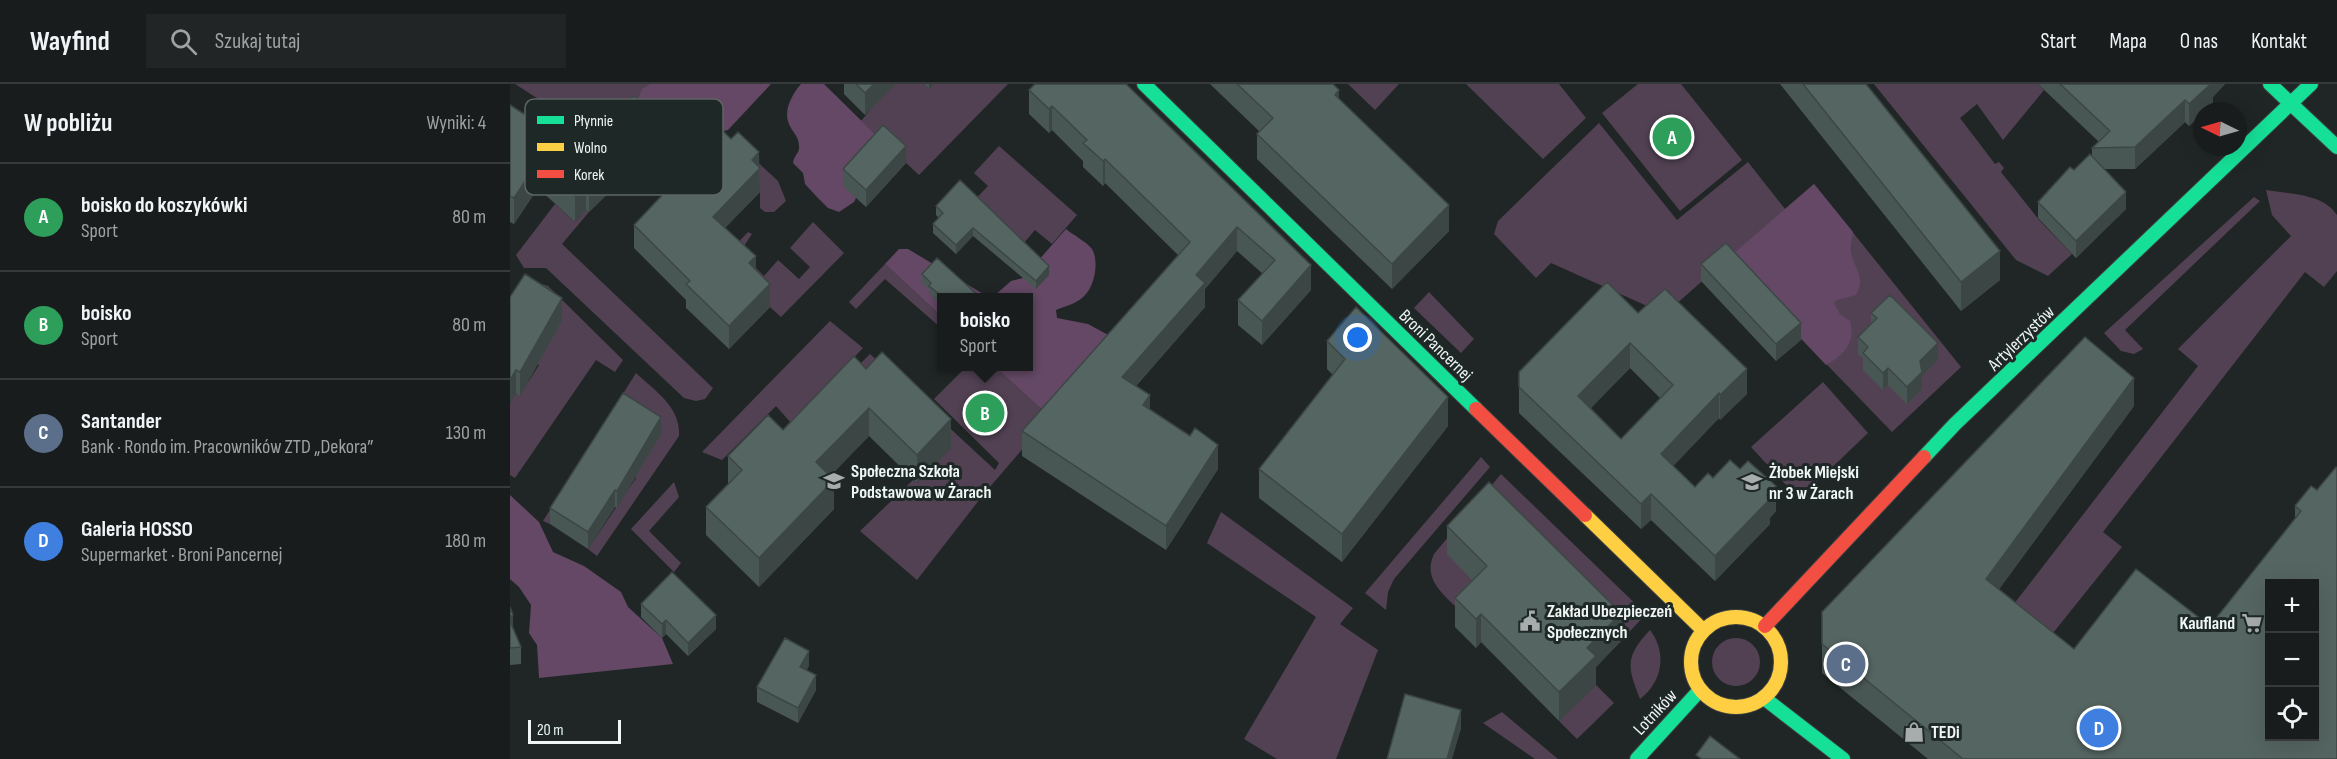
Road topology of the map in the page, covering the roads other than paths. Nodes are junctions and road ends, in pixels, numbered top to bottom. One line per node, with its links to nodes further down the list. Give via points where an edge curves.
1 (1144, 84): 7 (street, Broni Pancernej)
2 (2270, 84): 4 (street)
3 (2311, 84): 4 (street, Artylerzystów)
4 (2291, 102): 5 (street); 6 (street, Artylerzystów, via 1955,424)
5 (2337, 147)
6 (1765, 626): 7 (street, via 1753,619 1726,617); 9 (street, via 1782,661 1780,674)
7 (1703, 630): 8 (street, via 1691,653 1691,666)
8 (1701, 690): 9 (street, via 1725,706 1739,707); 10 (street, Lotników)
9 (1764, 698): 11 (street)
10 (1637, 759)
11 (1843, 759)

